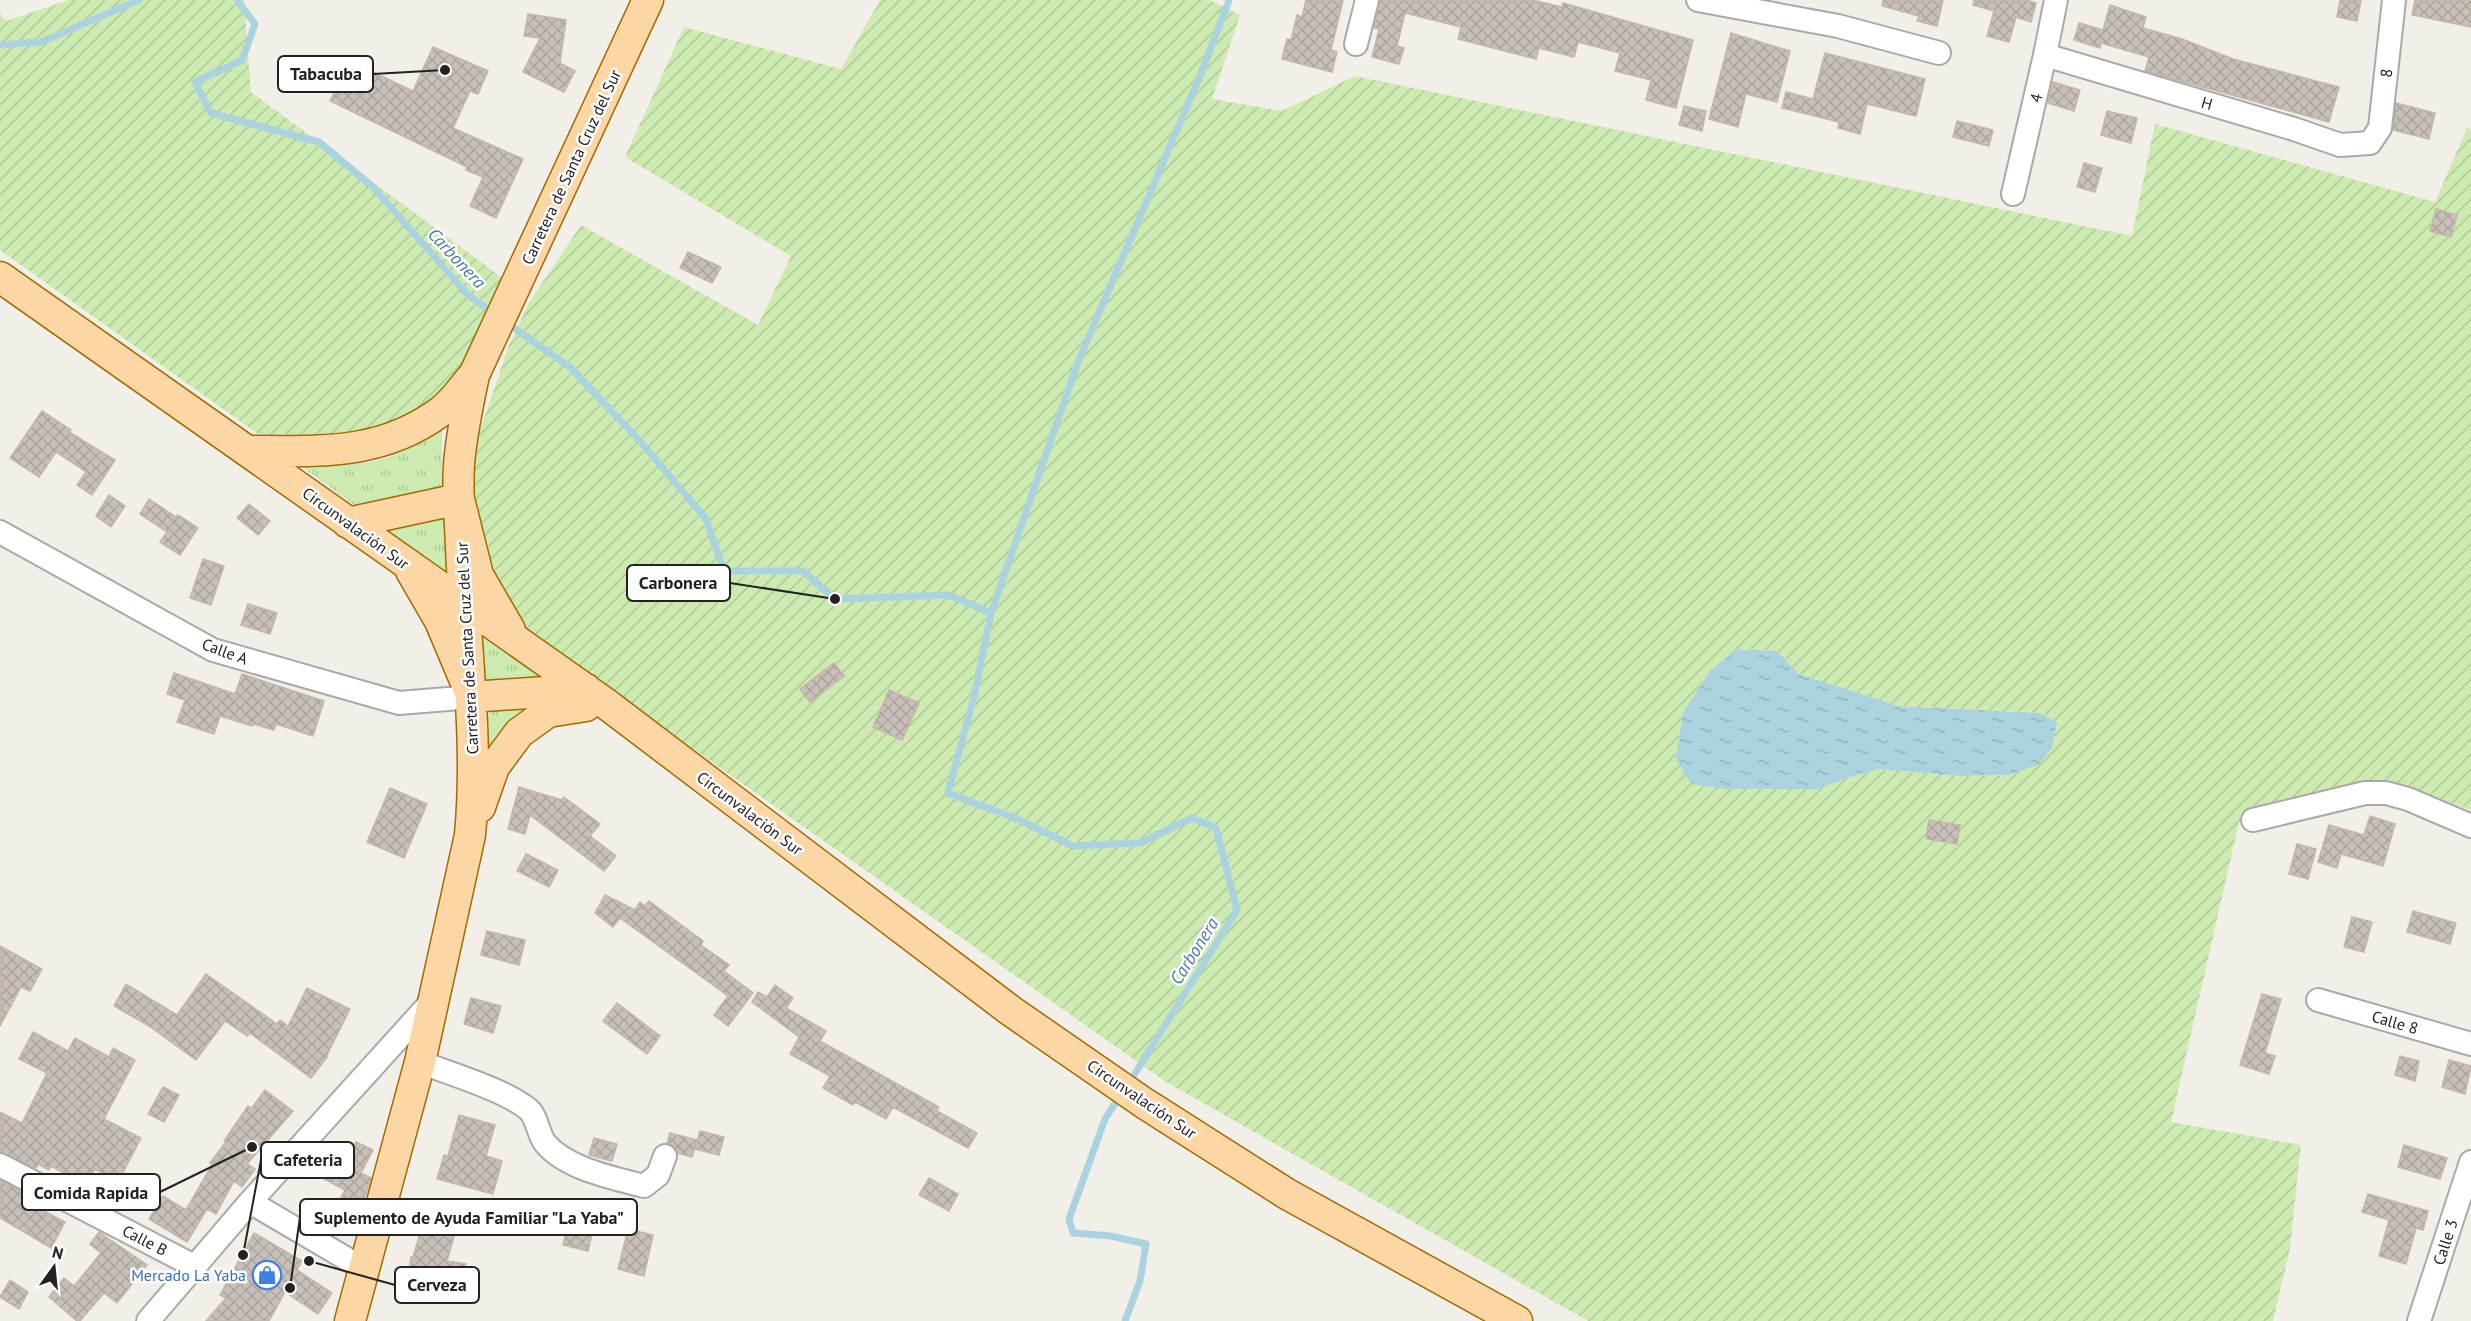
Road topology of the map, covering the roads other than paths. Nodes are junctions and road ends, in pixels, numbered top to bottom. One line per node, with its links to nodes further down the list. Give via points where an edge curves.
1 (648, 0): 13 (main road, Carretera de Santa Cruz del Sur)
2 (1366, 0): 7 (street)
3 (1698, 0): 6 (street)
4 (2056, 0): 9 (street, 4)
5 (2394, 0): 10 (street, 8, via 2380,128)
6 (1764, 6): 8 (street)
7 (1356, 44)
8 (1940, 53)
9 (2045, 55): 10 (street, H, via 2340,145); 11 (street, 4)
10 (2370, 143)
11 (2013, 195)
12 (0, 277): 14 (main road, Circunvalación Sur)
13 (474, 375): 14 (main road, via 441,411 413,429 374,444 329,451); 15 (main road, Carretera de Santa Cruz del Sur, via 462,432)
14 (249, 451): 16 (main road, Circunvalación Sur)
15 (459, 499): 16 (main road); 19 (main road, Carretera de Santa Cruz del Sur); 20 (main road, via 478,575)
16 (348, 523): 18 (main road, Circunvalación Sur)
17 (0, 532): 22 (street, Calle A, via 213,650 399,703)
18 (408, 566): 19 (main road, Circunvalación Sur); 22 (main road, via 440,621)
19 (464, 604): 20 (main road, Circunvalación Sur); 22 (main road, Carretera de Santa Cruz del Sur)
20 (517, 640): 21 (main road, Circunvalación Sur)
21 (596, 696): 22 (main road); 25 (main road, via 548,712 519,734 494,767); 38 (main road, Circunvalación Sur, via 1011,1011 1144,1103 1287,1194)
22 (472, 697): 25 (main road, Carretera de Santa Cruz del Sur)
23 (2253, 820): 24 (street, via 2366,793 2386,793)
24 (2471, 826)
25 (470, 835): 26 (main road, Carretera de Santa Cruz del Sur)
26 (433, 1000): 29 (main road, Carretera de Santa Cruz del Sur); 33 (street)
27 (2318, 1000): 28 (street, Calle 8)
28 (2471, 1044)
29 (420, 1062): 30 (street, via 515,1101 531,1112 546,1143 589,1171 644,1186 658,1175); 35 (main road, Carretera de Santa Cruz del Sur)
30 (665, 1156)
31 (2471, 1162): 39 (street, Calle 3)
32 (0, 1165): 34 (street, Calle B)
33 (250, 1202): 34 (street); 35 (street)
34 (194, 1266): 36 (street)
35 (364, 1269): 37 (main road, Carretera de Santa Cruz del Sur)
36 (148, 1321)
37 (350, 1321)
38 (1517, 1321)
39 (2419, 1321)

